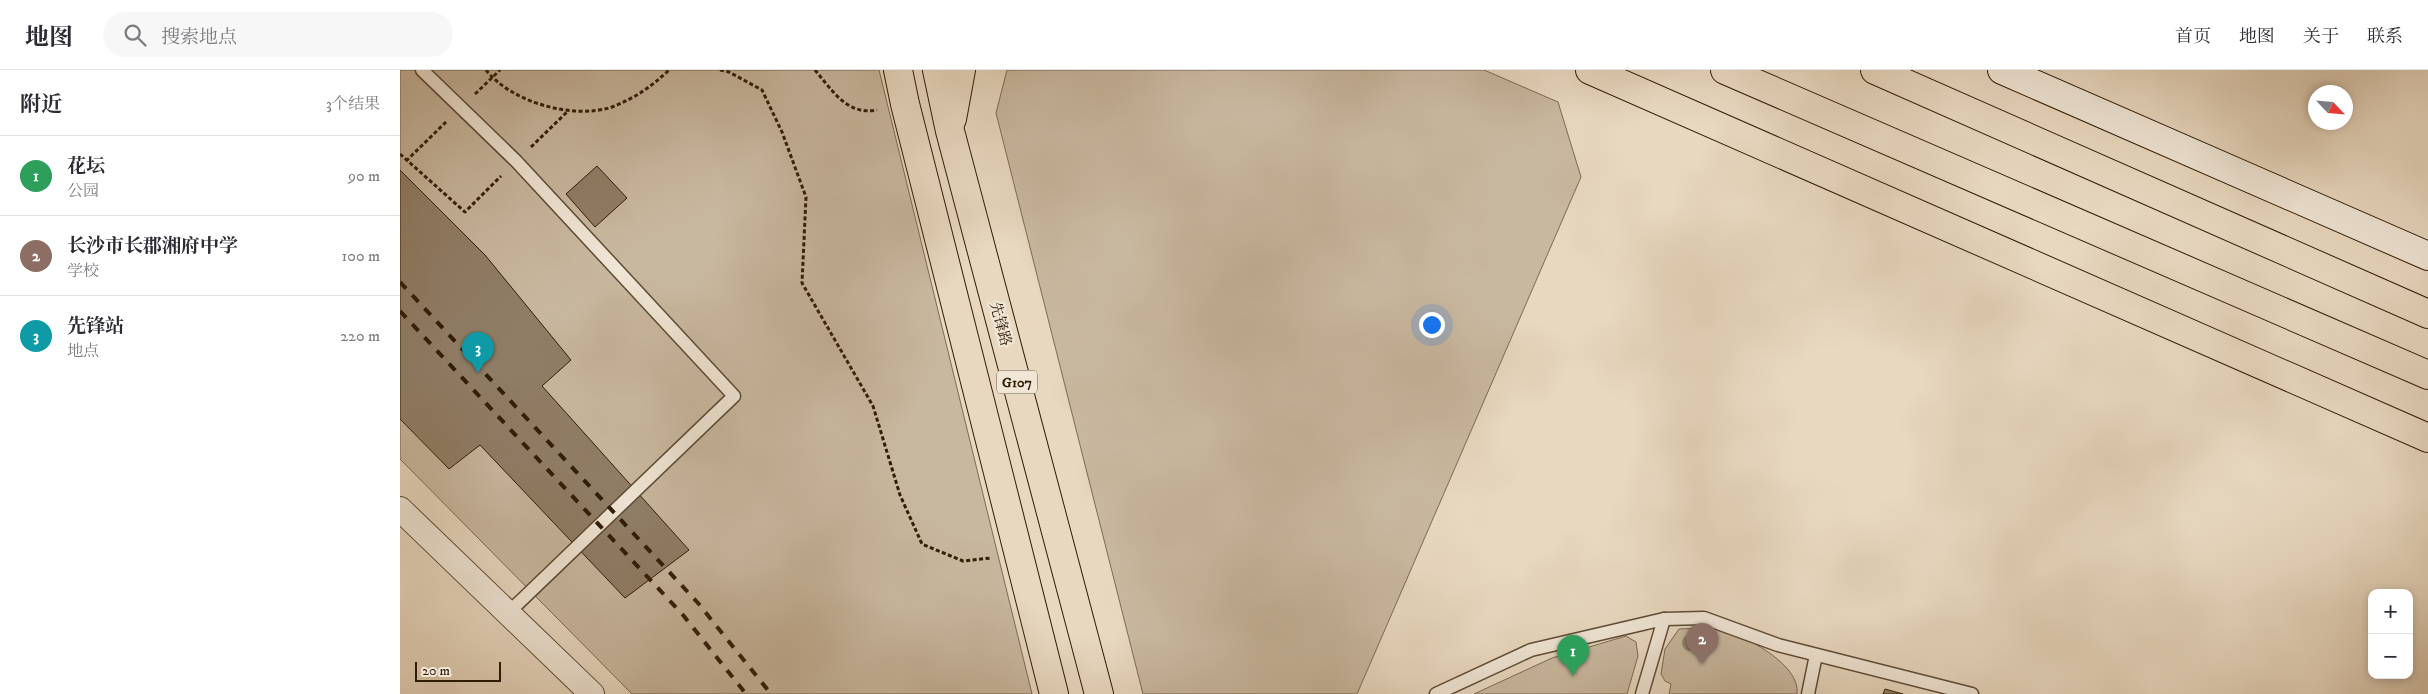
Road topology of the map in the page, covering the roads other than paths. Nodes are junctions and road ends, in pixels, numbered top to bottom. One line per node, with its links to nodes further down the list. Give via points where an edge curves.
1 (422, 70): 15 (lane, via 516,162 734,396)
2 (898, 70): 19 (main road, G107)
3 (937, 70): 9 (main road, 先锋路 / G107)
4 (961, 70): 9 (main road)
5 (1590, 70): 13 (main road)
6 (1725, 70): 12 (main road)
7 (1875, 70): 11 (main road)
8 (2002, 70): 10 (street)
9 (950, 130): 20 (main road, 先锋路 / G107)
10 (2428, 256)
11 (2428, 314)
12 (2428, 375)
13 (2428, 438)
14 (400, 509): 15 (street)
15 (507, 614): 18 (street)
16 (1664, 619): 17 (lane, via 1704,618); 21 (lane, via 1531,650); 22 (lane)
17 (1816, 655): 23 (lane); 24 (lane)
18 (592, 694)
19 (1054, 694)
20 (1099, 694)
21 (1436, 694)
22 (1642, 694)
23 (1808, 694)
24 (1972, 694)

